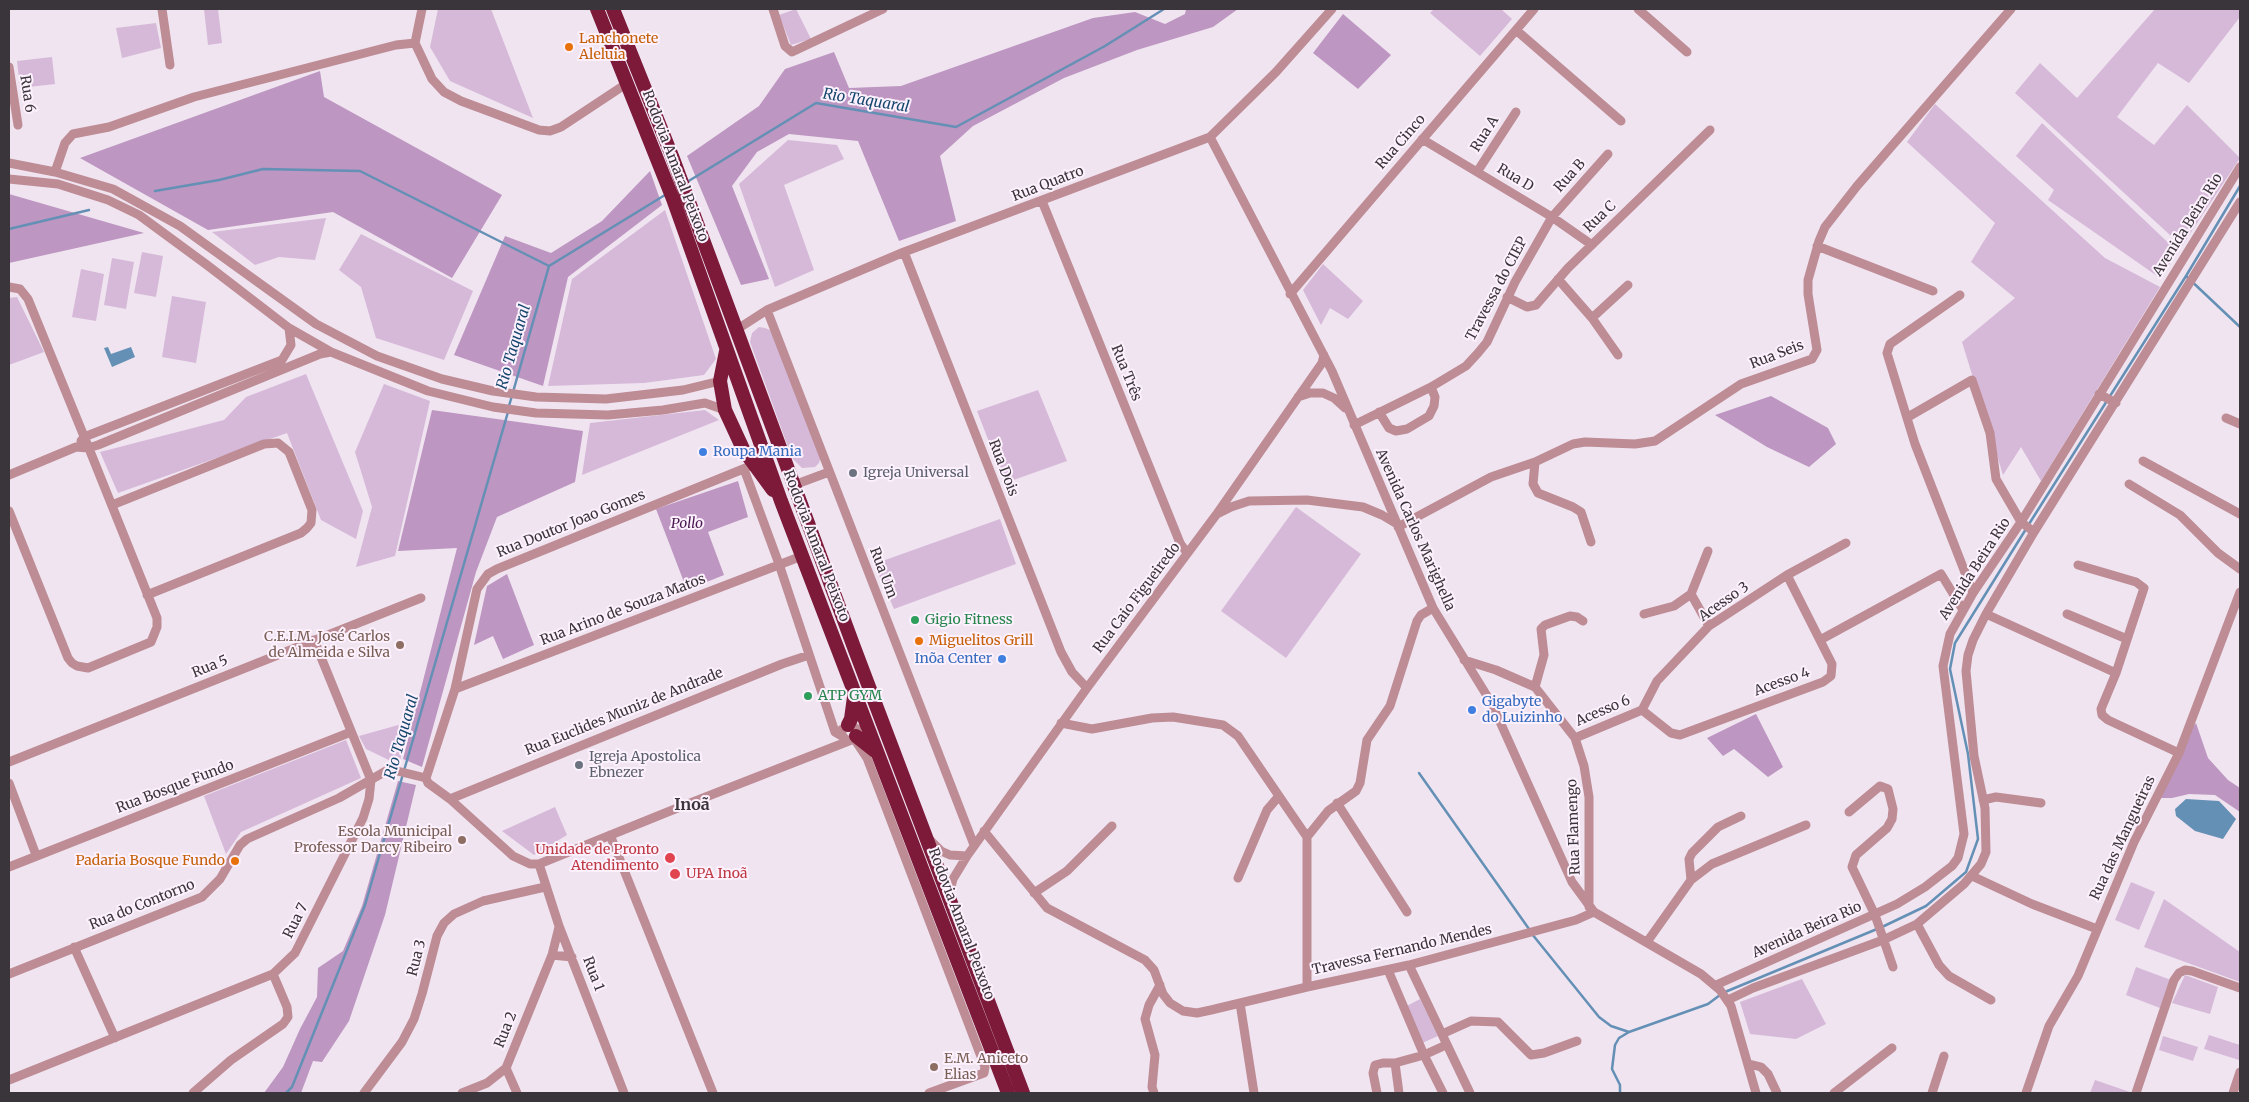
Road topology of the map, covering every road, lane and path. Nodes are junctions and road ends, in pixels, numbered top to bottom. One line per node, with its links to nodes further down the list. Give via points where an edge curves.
1 (162, 9): 15 (street)
2 (422, 9): 13 (street)
3 (597, 9): 17 (highway, Rodovia Amaral Peixoto)
4 (613, 9): 31 (highway, Rodovia Amaral Peixoto, via 672,156)
5 (773, 9): 11 (street, via 785,46 792,52)
6 (883, 9): 11 (street)
7 (1332, 9): 22 (street, Rua Quatro, via 1276,72)
8 (1534, 9): 12 (street, Rua Cinco)
9 (1638, 9): 14 (street)
10 (2011, 9): 38 (street, Rua Seis, via 1857,186 1825,227)
11 (871, 11)
12 (1516, 30): 19 (street); 23 (street, Rua Cinco)
13 (414, 43): 17 (street, via 432,79 444,92 539,130 561,127); 27 (street, via 194,97 109,127 73,134 65,143)
14 (1687, 52)
15 (170, 65)
16 (9, 67): 20 (street, Rua 6)
17 (626, 84): 31 (highway, Rodovia Amaral Peixoto, via 658,162)
18 (1516, 112): 28 (street, Rua A)
19 (1621, 121)
20 (18, 125)
21 (1710, 130): 37 (street, Rua C)
22 (1210, 137): 33 (street, Rua Quatro); 46 (street, Avenida Carlos Marighella)
23 (1422, 139): 28 (street, Rua D); 46 (street, Rua Cinco)
24 (1608, 154): 35 (street, Rua B)
25 (9, 163): 27 (street)
26 (2240, 168): 36 (street, Avenida Beira Rio)
27 (55, 172): 30 (street)
28 (1478, 172): 35 (street, Rua D)
29 (9, 179): 32 (street, via 58,184)
30 (114, 189): 32 (street); 40 (street, via 180,226)
31 (679, 196): 52 (highway, Rodovia Amaral Peixoto); 53 (highway, Rodovia Amaral Peixoto)
32 (108, 200): 44 (street, via 161,230)
33 (1042, 201): 39 (street, Rua Quatro); 96 (street, Rua Três)
34 (2240, 202): 36 (street, Avenida Beira Rio)
35 (1552, 217): 37 (street, Rua D); 48 (street, Travessa do CIEP)
36 (2216, 224): 63 (street, Avenida Beira Rio); 63 (street, Avenida Beira Rio, via 2192,282)
37 (1592, 245): 41 (street, Rua C)
38 (1817, 246): 45 (street); 76 (street, Rua Seis, via 1808,280 1817,350 1812,359 1741,384 1655,441 1573,444)
39 (904, 252): 49 (street, Rua Quatro); 121 (street, Rua Dois, via 1061,652 1072,672)
40 (253, 279): 44 (street); 57 (street, via 316,324)
41 (1558, 279): 48 (street, Rua C, via 1531,308); 50 (street)
42 (1628, 285): 50 (street)
43 (9, 287): 72 (street, via 20,290 28,299)
44 (240, 291): 51 (street)
45 (1933, 291)
46 (1290, 294): 55 (street, Avenida Carlos Marighella)
47 (1960, 295): 68 (street, via 1890,344 1889,361)
48 (1507, 297): 61 (street, Travessa do CIEP, via 1487,342 1478,353 1466,366)
49 (767, 310): 52 (street, Rua Quatro); 78 (street, Rua Um)
50 (1592, 318): 56 (street)
51 (289, 328): 54 (street); 72 (street, via 291,345 282,360)
52 (736, 330): 81 (highway, Rodovia Amaral Peixoto)
53 (726, 349): 59 (highway); 84 (highway, Rodovia Amaral Peixoto)
54 (331, 352): 58 (street); 74 (street)
55 (1324, 355): 62 (street, Rua Caio Figueiredo, via 1322,363); 66 (street, Avenida Carlos Marighella)
56 (1618, 355)
57 (377, 356): 58 (street); 60 (street, via 442,379 536,397 606,399)
58 (372, 369): 64 (street, via 428,392 493,408 536,413 608,415)
59 (720, 381): 60 (street); 65 (highway)
60 (701, 387): 64 (street)
61 (1431, 387): 67 (street, Travessa do CIEP); 67 (street, via 1435,397 1429,416 1407,429 1396,431 1389,428)
62 (1298, 397): 66 (street, via 1323,393); 82 (street, Rua Caio Figueiredo)
63 (2108, 399): 92 (street, Avenida Beira Rio); 92 (street, Avenida Beira Rio)
64 (704, 404): 65 (street)
65 (725, 410): 77 (highway)
66 (1347, 410): 70 (street, Avenida Carlos Marighella)
67 (1379, 412): 70 (street, Travessa do CIEP)
68 (1908, 417): 92 (street, via 1972,380 1990,433 1996,479); 103 (street, via 1915,444)
69 (2226, 418): 71 (street)
70 (1354, 424): 83 (street, Avenida Carlos Marighella)
71 (2240, 424)
72 (84, 437): 73 (street); 74 (street)
73 (76, 447): 74 (street); 79 (street)
74 (88, 448): 86 (street)
75 (2144, 461): 89 (street)
76 (1535, 462): 91 (street, Rua Seis, via 1491,477); 93 (street, via 1533,484 1538,493 1581,512)
77 (748, 467): 84 (highway); 98 (street); 122 (street, Rua Doutor Joao Gomes, via 488,574 477,589)
78 (829, 472): 81 (street); 148 (street, Rua Um)
79 (9, 475)
80 (2129, 484): 100 (street, via 2180,515)
81 (794, 485): 146 (highway, Rodovia Amaral Peixoto)
82 (1230, 492): 85 (street); 90 (street, Rua Caio Figueiredo)
83 (1384, 496): 87 (street, via 1377,506); 91 (street, Avenida Carlos Marighella)
84 (781, 501): 97 (highway, Rodovia Amaral Peixoto)
85 (1237, 504): 87 (street, via 1289,500 1339,503); 90 (street)
86 (112, 505): 105 (street); 105 (street, via 264,444 278,443 289,452 312,510 311,523 292,536)
87 (1369, 509): 91 (street)
88 (9, 511): 105 (street, via 68,658 77,666 88,668 151,642 157,618)
89 (2240, 514)
90 (1216, 515): 96 (street, Rua Caio Figueiredo)
91 (1398, 526): 107 (street, Avenida Carlos Marighella)
92 (2028, 527): 103 (street, Avenida Beira Rio); 110 (street, Avenida Beira Rio)
93 (1591, 542)
94 (1846, 543): 101 (street, Acesso 3)
95 (1708, 551): 104 (street)
96 (1187, 554): 121 (street, Rua Caio Figueiredo)
97 (802, 556): 98 (street, Rua Arino de Souza Matos); 123 (highway, Rodovia Amaral Peixoto)
98 (779, 564): 117 (street); 122 (street, Rua Arino de Souza Matos)
99 (2078, 565): 114 (street, via 2142,584 2143,593)
100 (2240, 570)
101 (1787, 576): 113 (street, Acesso 3); 116 (street, Acesso 4)
102 (2240, 592): 129 (street, Rua das Mangueiras)
103 (1973, 593): 108 (street, Avenida Beira Rio)
104 (1691, 594): 109 (street, via 1674,606); 113 (street)
105 (147, 595)
106 (421, 598): 115 (street, Rua 5)
107 (1433, 608): 118 (street, Avenida Carlos Marighella); 139 (street, via 1416,621 1390,706 1367,740 1356,791)
108 (1963, 610): 116 (street, via 1941,574); 161 (street, Avenida Beira Rio, via 1950,634 1943,666 1964,834 1962,849 1952,866 1897,904)
109 (1644, 614)
110 (1986, 614): 119 (street); 137 (street, Avenida Beira Rio, via 1968,655 1966,671 1974,756)
111 (2067, 614): 114 (street)
112 (1583, 621): 120 (street, via 1570,616 1541,630 1544,655)
113 (1709, 626): 124 (street, Acesso 3, via 1657,681)
114 (2127, 639): 119 (street)
115 (314, 640): 126 (street); 131 (street, Rua 5)
116 (1820, 640): 124 (street, Acesso 4, via 1832,664 1831,676 1823,682 1680,736 1671,733)
117 (809, 655): 127 (street, via 830,714); 136 (street, Rua Euclides Muniz de Andrade)
118 (1464, 660): 120 (street, Rua Flamengo); 159 (street, Avenida Carlos Marighella, via 1492,704 1572,882)
119 (2116, 673): 129 (street, via 2101,708 2102,715)
120 (1535, 687): 128 (street, Rua Flamengo)
121 (1087, 688): 125 (street, Rua Caio Figueiredo)
122 (455, 689): 132 (street, Rua Doutor Joao Gomes)
123 (854, 693): 127 (highway); 130 (highway, Rodovia Amaral Peixoto)
124 (1642, 710): 128 (street, Acesso 6)
125 (1061, 723): 135 (street, via 1092,729 1173,717 1223,725 1238,736); 144 (street, Rua Caio Figueiredo)
126 (351, 732): 133 (street); 149 (street, Rua Bosque Fundo)
127 (849, 734): 130 (highway, via 870,746); 145 (street, via 830,742 824,750); 199 (street, via 867,758 985,1072)
128 (1575, 738): 159 (street, Rua Flamengo, via 1589,797)
129 (2179, 753): 164 (street, Rua das Mangueiras, via 2134,842)
130 (879, 756): 200 (highway, Rodovia Amaral Peixoto)
131 (9, 762)
132 (422, 777): 133 (street, Rua do Contorno, via 393,770); 136 (street)
133 (372, 780): 167 (street, Rua do Contorno, via 247,839 220,879 202,897); 174 (street, Rua 7, via 363,818 295,953)
134 (9, 784): 149 (street)
135 (1279, 796): 147 (street); 154 (street, via 1267,810)
136 (450, 799): 151 (street, via 513,856 530,864)
137 (1983, 800): 138 (street, via 1996,797); 153 (street, Avenida Beira Rio, via 1986,852)
138 (2041, 803)
139 (1337, 804): 147 (street); 160 (street)
140 (1849, 812): 161 (street, via 1880,786 1888,789 1892,819 1887,828 1856,854 1852,867)
141 (1741, 816): 155 (street, via 1718,827 1692,853 1689,859)
142 (1806, 825): 155 (street, via 1712,864)
143 (1112, 826): 157 (street, via 1067,871)
144 (984, 831): 148 (street, Rua Caio Figueiredo); 157 (street)
145 (610, 835): 151 (street); 198 (street)
146 (926, 836): 150 (street, via 941,851); 158 (highway, Rodovia Amaral Peixoto)
147 (1307, 838): 176 (street, Travessa Fernando Mendes)
148 (974, 846): 150 (street, Rua Caio Figueiredo)
149 (36, 855): 152 (street, Rua Bosque Fundo)
150 (967, 856): 158 (street, Rua Caio Figueiredo, via 953,879)
151 (540, 864): 156 (street, Rua 1)
152 (9, 867)
153 (1972, 876): 162 (street, Avenida Beira Rio); 164 (street)
154 (1238, 878)
155 (1691, 880): 166 (street)
156 (546, 887): 163 (street, Rua 1); 194 (street, Rua 3, via 483,901 454,914 444,923 437,936 414,1019 402,1042)
157 (1034, 893): 175 (street, via 1053,914 1145,960 1154,970)
158 (949, 896): 201 (highway, Rodovia Amaral Peixoto)
159 (1592, 910): 166 (street, Avenida Carlos Marighella); 170 (street, Travessa Fernando Mendes, via 1576,920)
160 (1407, 912)
161 (1875, 915): 165 (street); 178 (street, Avenida Beira Rio)
162 (1917, 924): 165 (street, Avenida Beira Rio); 179 (street, via 1939,965 1949,976)
163 (559, 926): 168 (street, Rua 2); 169 (street, Rua 1)
164 (2097, 929): 212 (street, Rua das Mangueiras, via 2078,976 2049,1026)
165 (1883, 940): 171 (street); 178 (street, Avenida Beira Rio, via 1754,988)
166 (1647, 942): 178 (street, Avenida Carlos Marighella)
167 (74, 947): 173 (street, Rua do Contorno); 182 (street)
168 (552, 955): 169 (street); 190 (street, Rua 2)
169 (572, 957): 197 (street, Rua 1)
170 (1410, 965): 172 (street, Travessa Fernando Mendes); 181 (street)
171 (1893, 967)
172 (1388, 970): 176 (street, Travessa Fernando Mendes); 186 (street)
173 (9, 974)
174 (273, 974): 182 (street, Rua 7); 193 (street, via 288,1017)
175 (1160, 985): 180 (street, via 1170,1003 1183,1011 1197,1013); 202 (street, via 1145,1019 1155,1055)
176 (1307, 987): 180 (street)
177 (2240, 988): 213 (street, via 2192,971 2185,970 2179,974 2174,980)
178 (1722, 993): 189 (street)
179 (1991, 1000)
180 (1240, 1003): 203 (street)
181 (1442, 1034): 183 (street, via 1471,1021 1498,1022 1530,1055); 184 (street)
182 (115, 1038): 192 (street, Rua 7)
183 (1577, 1041)
184 (1446, 1045): 186 (street); 207 (street)
185 (1892, 1048): 210 (street)
186 (1424, 1055): 188 (street); 206 (street)
187 (1944, 1056): 211 (street)
188 (1395, 1063): 204 (street, via 1375,1065); 205 (street)
189 (1749, 1064): 208 (street); 209 (street, via 1761,1067 1768,1074)
190 (506, 1068): 195 (street, Rua 2, via 487,1082); 196 (street)
191 (2240, 1072): 214 (street)
192 (9, 1080)
193 (193, 1093)
194 (364, 1093)
195 (462, 1093)
196 (517, 1093)
197 (624, 1093)
198 (713, 1093)
199 (929, 1093)
200 (1008, 1093)
201 (1023, 1093)
202 (1154, 1093)
203 (1254, 1093)
204 (1377, 1093)
205 (1399, 1093)
206 (1443, 1093)
207 (1470, 1093)
208 (1756, 1093)
209 (1777, 1093)
210 (1834, 1093)
211 (1932, 1093)
212 (2026, 1093)
213 (2136, 1093)
214 (2233, 1093)

